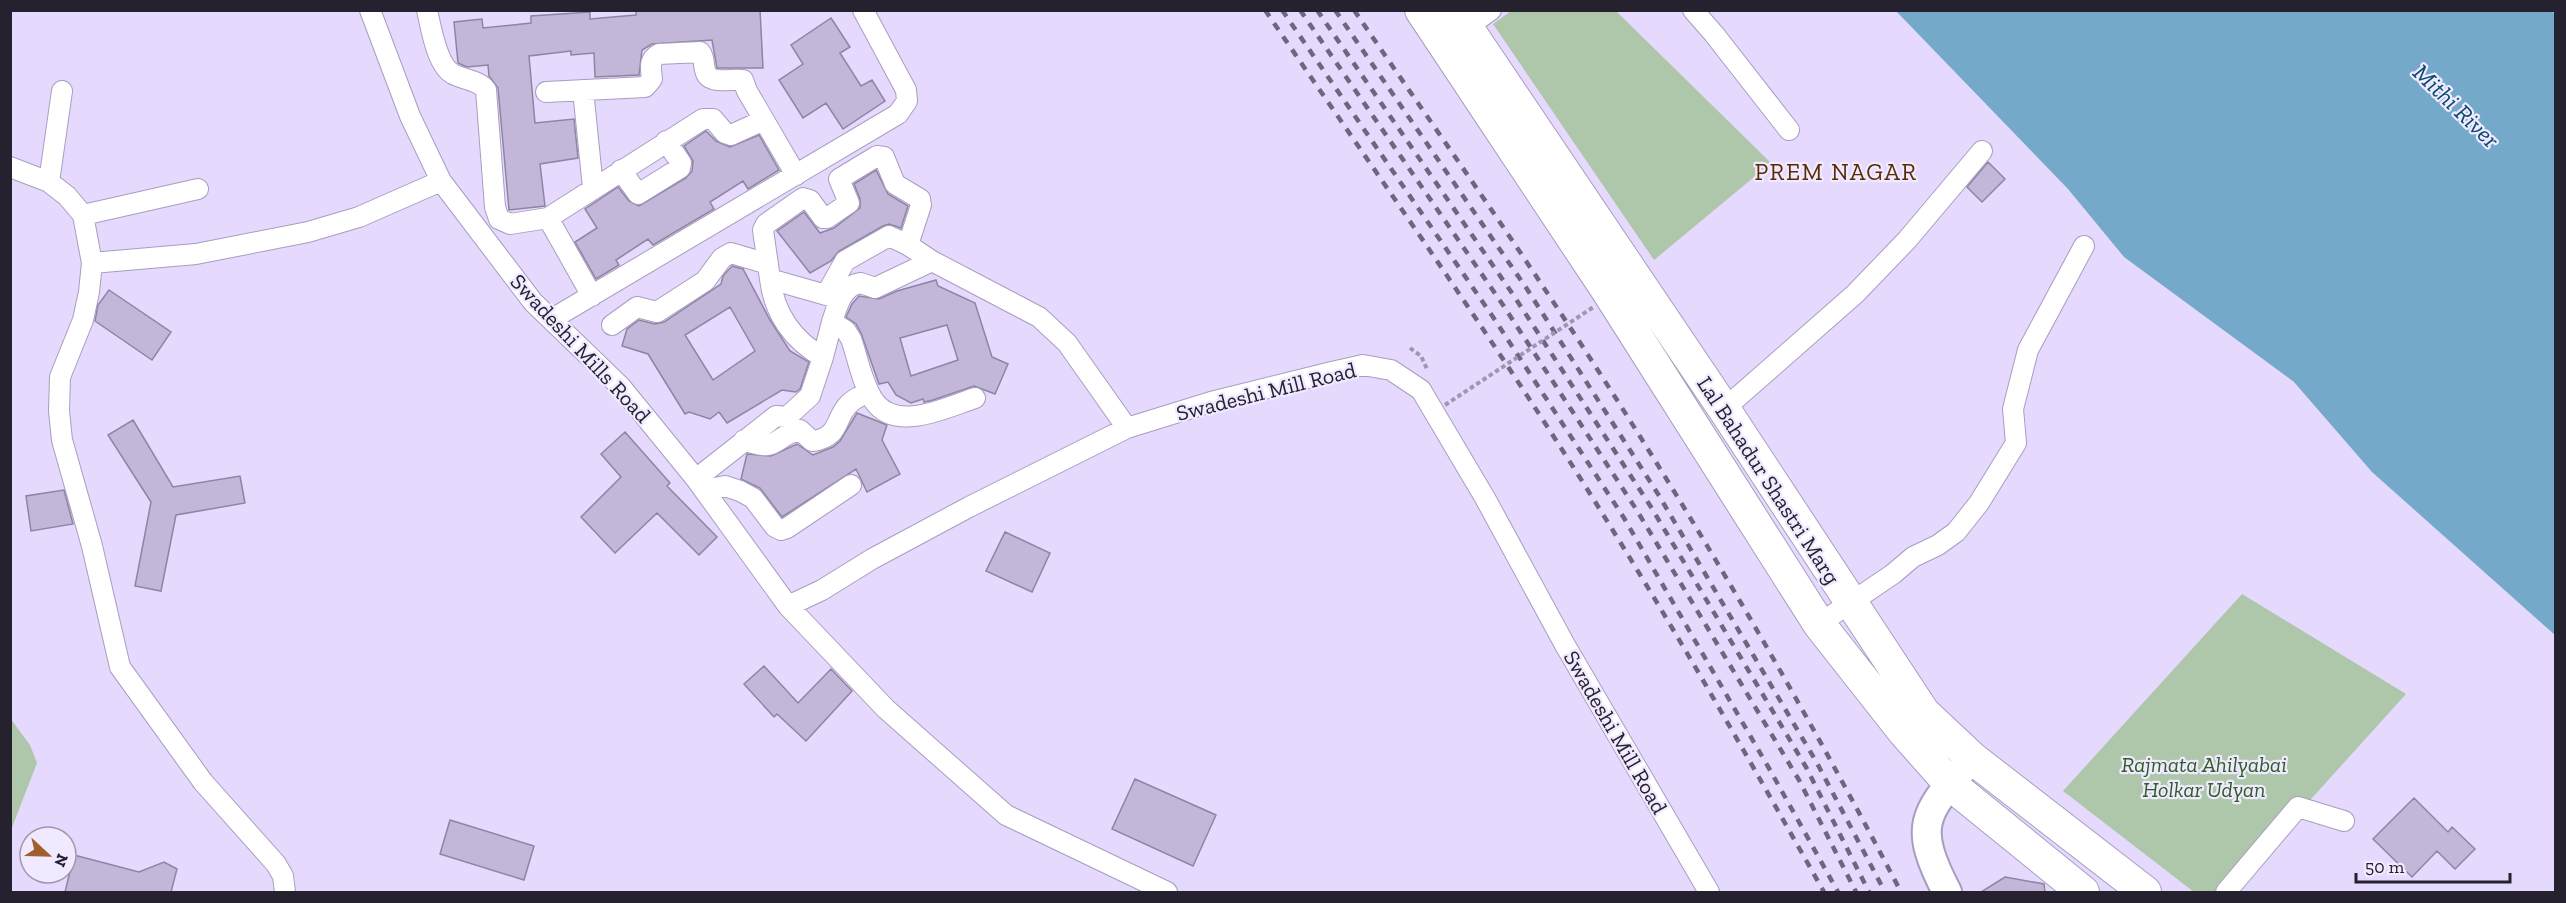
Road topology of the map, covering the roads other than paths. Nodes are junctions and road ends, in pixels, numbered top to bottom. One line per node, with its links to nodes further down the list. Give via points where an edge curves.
1 (370, 10): 18 (street, Swadeshi Mills Road, via 410,116)
2 (427, 10): 23 (street, via 442,66 450,73 482,84 486,90 499,219 510,224)
3 (863, 10): 17 (street, via 906,90 907,101 898,114)
4 (1421, 10): 14 (main road, Lal Bahadur Shastri Marg)
5 (1693, 10): 11 (street)
6 (1471, 16): 14 (main road, Lal Bahadur Shastri Marg)
7 (584, 90): 9 (street); 10 (street, via 645,87 652,79 650,63 658,54 695,51 703,56 708,78 743,80); 20 (street)
8 (62, 91): 19 (street)
9 (546, 92)
10 (764, 120): 12 (street, via 731,135 713,119 703,119); 17 (street)
11 (1789, 130)
12 (666, 141): 16 (street); 16 (street, via 681,163 680,168 638,194)
13 (1982, 151): 37 (street, via 1907,240 1855,294)
14 (1534, 155): 37 (main road, Lal Bahadur Shastri Marg); 44 (main road, Lal Bahadur Shastri Marg, via 1607,290)
15 (10, 167): 19 (street)
16 (621, 170): 20 (street)
17 (796, 175): 29 (street)
18 (441, 181): 27 (street, via 359,218 308,232 196,254); 31 (street, Swadeshi Mills Road, via 533,302)
19 (49, 182): 22 (street)
20 (593, 188): 23 (street)
21 (198, 189): 22 (street)
22 (83, 215): 27 (street)
23 (548, 218): 29 (street)
24 (908, 245): 26 (street); 28 (street, via 920,199 895,184 881,155 839,179 849,203 836,213 823,218 810,200 803,198 766,224 763,230); 30 (street, via 889,236 845,261)
25 (2084, 246): 42 (street, via 2028,350 2013,409 2016,443 1979,503 1956,532)
26 (932, 261): 30 (street, via 875,288 861,282); 39 (street, via 1039,317 1067,342)
27 (92, 263): 49 (street, via 83,320 60,377 59,411 62,440 120,667 202,782 276,864)
28 (769, 271): 30 (street); 33 (street, via 731,253 725,255 705,281 657,312 637,307); 34 (street, via 776,306 796,338)
29 (592, 296): 31 (street)
30 (833, 297): 32 (street)
31 (552, 319): 41 (street, Swadeshi Mills Road, via 621,387)
32 (832, 322): 34 (street); 35 (street, via 851,339)
33 (612, 325)
34 (823, 357): 38 (street, via 810,396)
35 (869, 392): 36 (street, via 874,403 898,416 921,416); 38 (street, via 850,402 837,427 817,441)
36 (975, 398)
37 (1724, 409): 42 (main road, Lal Bahadur Shastri Marg)
38 (791, 424): 41 (street, via 769,446 744,440)
39 (1127, 428): 43 (street, Swadeshi Mill Road, via 969,507); 51 (street, Swadeshi Mill Road, via 1211,402 1363,365 1391,370 1420,390)
40 (851, 484): 41 (street, via 780,530 746,494 725,486)
41 (700, 485): 43 (street, Swadeshi Mills Road)
42 (1850, 602): 44 (street); 45 (main road, Lal Bahadur Shastri Marg)
43 (788, 606): 50 (street, Swadeshi Mills Road, via 886,709 1006,815)
44 (1818, 624): 45 (main road, Lal Bahadur Shastri Marg)
45 (1914, 723): 46 (main road, Lal Bahadur Shastri Marg); 47 (main road, Lal Bahadur Shastri Marg)
46 (1972, 758): 47 (street); 54 (main road, Lal Bahadur Shastri Marg)
47 (1950, 784): 52 (street, via 1929,813 1925,828 1936,870); 53 (main road, Lal Bahadur Shastri Marg)
48 (2344, 821): 55 (street, via 2298,807)
49 (285, 892)
50 (1167, 892)
51 (1709, 892)
52 (1947, 892)
53 (2083, 892)
54 (2145, 892)
55 (2226, 892)

